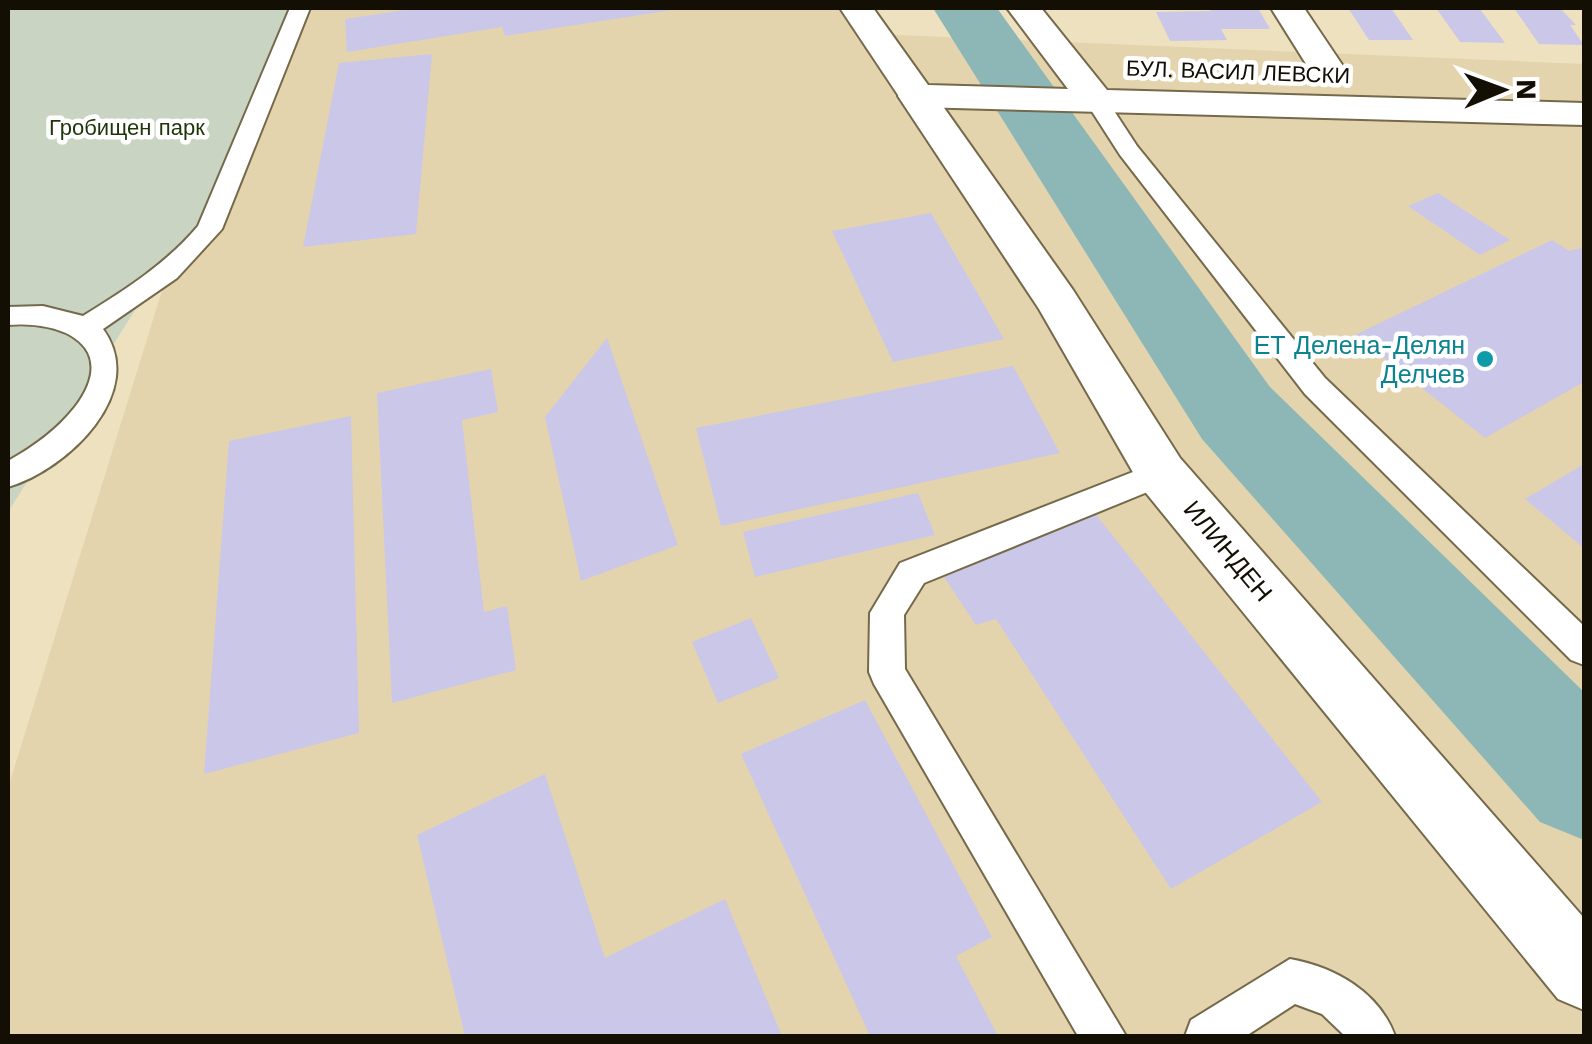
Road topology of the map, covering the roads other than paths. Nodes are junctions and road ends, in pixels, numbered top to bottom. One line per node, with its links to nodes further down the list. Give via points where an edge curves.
1 (300, 8): 12 (lane, via 209,228 161,280)
2 (856, 8): 5 (main road, ИЛИНДЕН)
3 (1024, 8): 6 (main road)
4 (1288, 8): 7 (main road)
5 (913, 72): 6 (main road, БУЛ. ВАСИЛ ЛЕВСКИ, via 990,98); 13 (main road, ИЛИНДЕН)
6 (1047, 73): 7 (main road, БУЛ. ВАСИЛ ЛЕВСКИ); 9 (main road, БУЛ. ВАСИЛ ЛЕВСКИ)
7 (1331, 75): 8 (main road, БУЛ. ВАСИЛ ЛЕВСКИ)
8 (1584, 84)
9 (1095, 99): 10 (main road, БУЛ. ВАСИЛ ЛЕВСКИ); 15 (lane, via 1315,386)
10 (1584, 114)
11 (8, 316): 12 (lane, via 56,316)
12 (85, 328): 14 (lane, via 102,348 105,374 92,406 64,438)
13 (1162, 473): 16 (main road, ИЛИНДЕН); 17 (lane, via 912,573 887,613 887,672)
14 (8, 475)
15 (1584, 649)
16 (1584, 973)
17 (1103, 1036)
18 (1206, 1036): 19 (lane, via 1290,981 1319,984 1347,1002)
19 (1372, 1036)

